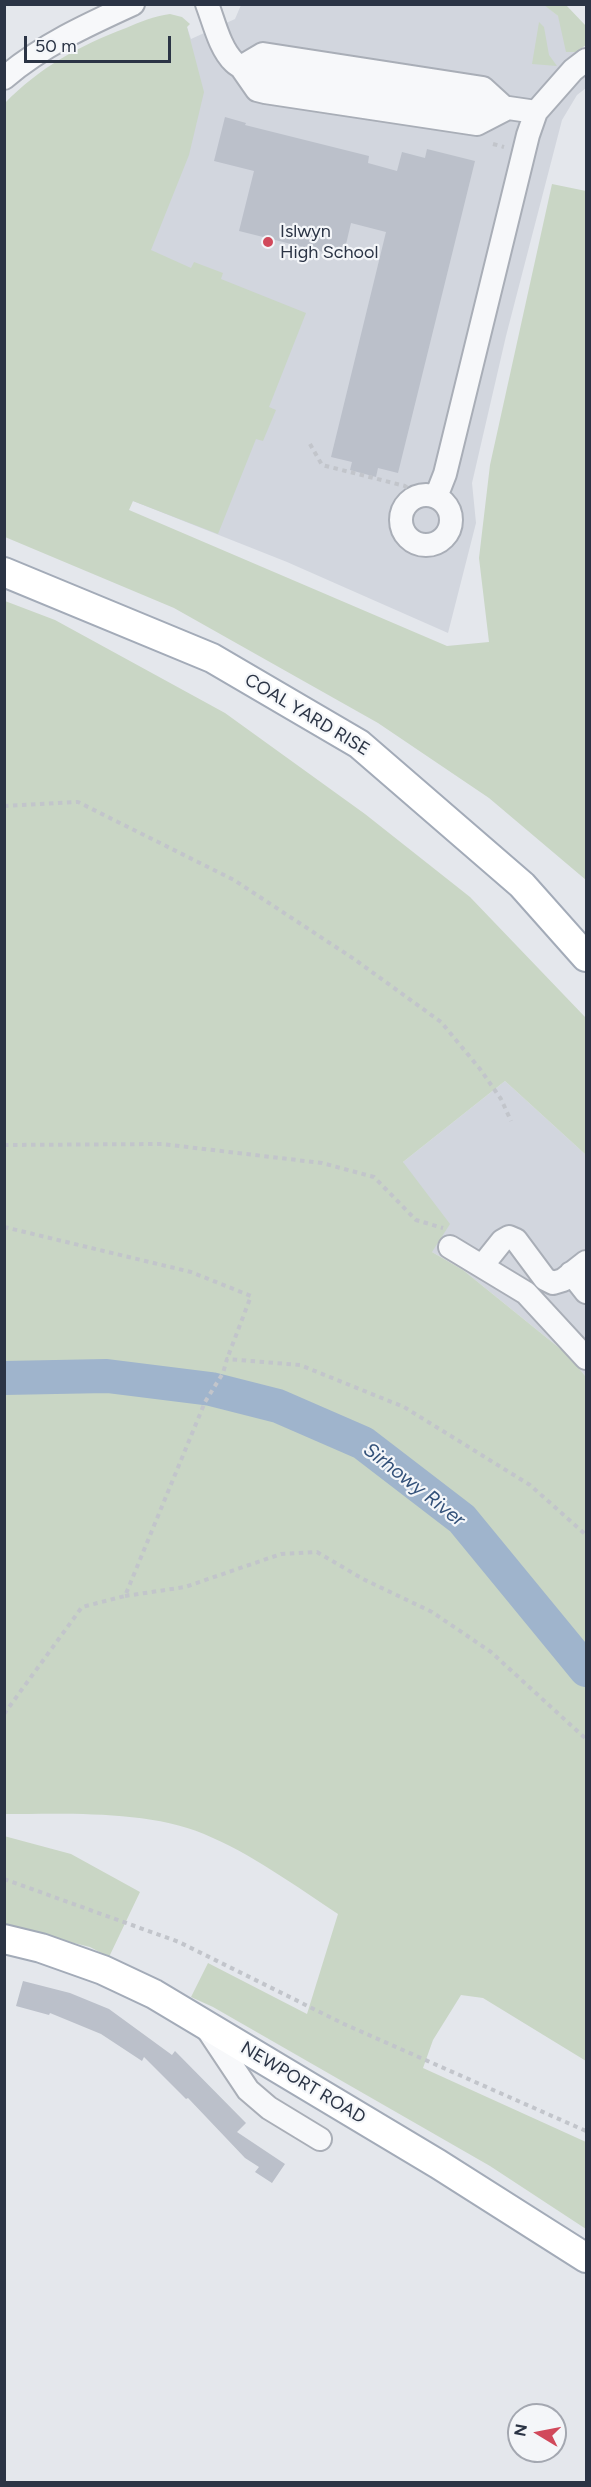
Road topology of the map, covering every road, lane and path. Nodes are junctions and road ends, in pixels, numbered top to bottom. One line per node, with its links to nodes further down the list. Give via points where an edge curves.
1 (133, 4): 4 (street, via 72,32)
2 (207, 4): 5 (street, via 226,51 241,67)
3 (586, 60): 5 (street)
4 (4, 78)
5 (536, 112): 7 (street, via 445,474)
6 (310, 444): 7 (path, via 322,465 405,486)
7 (428, 496)
8 (4, 572): 10 (main road, COAL YARD RISE, via 212,658 359,744 522,885)
9 (4, 806): 11 (path, via 78,802 234,879 441,1022 480,1069)
10 (586, 957)
11 (512, 1121)
12 (4, 1145): 14 (path, via 162,1144 322,1163 374,1177 416,1220 451,1230)
13 (4, 1227): 19 (path, via 191,1272 250,1296)
14 (450, 1247): 15 (street)
15 (482, 1266): 16 (street, via 502,1241 510,1238 516,1240 545,1279 554,1283); 18 (street, via 526,1293)
16 (579, 1268): 17 (street)
17 (586, 1292)
18 (586, 1358)
19 (227, 1359): 20 (path, via 300,1365 405,1407 530,1485); 21 (path, via 205,1402)
20 (586, 1535)
21 (125, 1596): 22 (path, via 82,1606); 23 (path, via 185,1587 280,1554 317,1552 432,1612 491,1652)
22 (4, 1714)
23 (586, 1739)
24 (4, 1879): 27 (path, via 179,1942 344,2024)
25 (4, 1939): 26 (main road, NEWPORT ROAD, via 103,1970)
26 (202, 2022): 28 (street, via 248,2090 269,2108); 29 (main road, NEWPORT ROAD)
27 (586, 2131)
28 (320, 2139)
29 (586, 2258)

